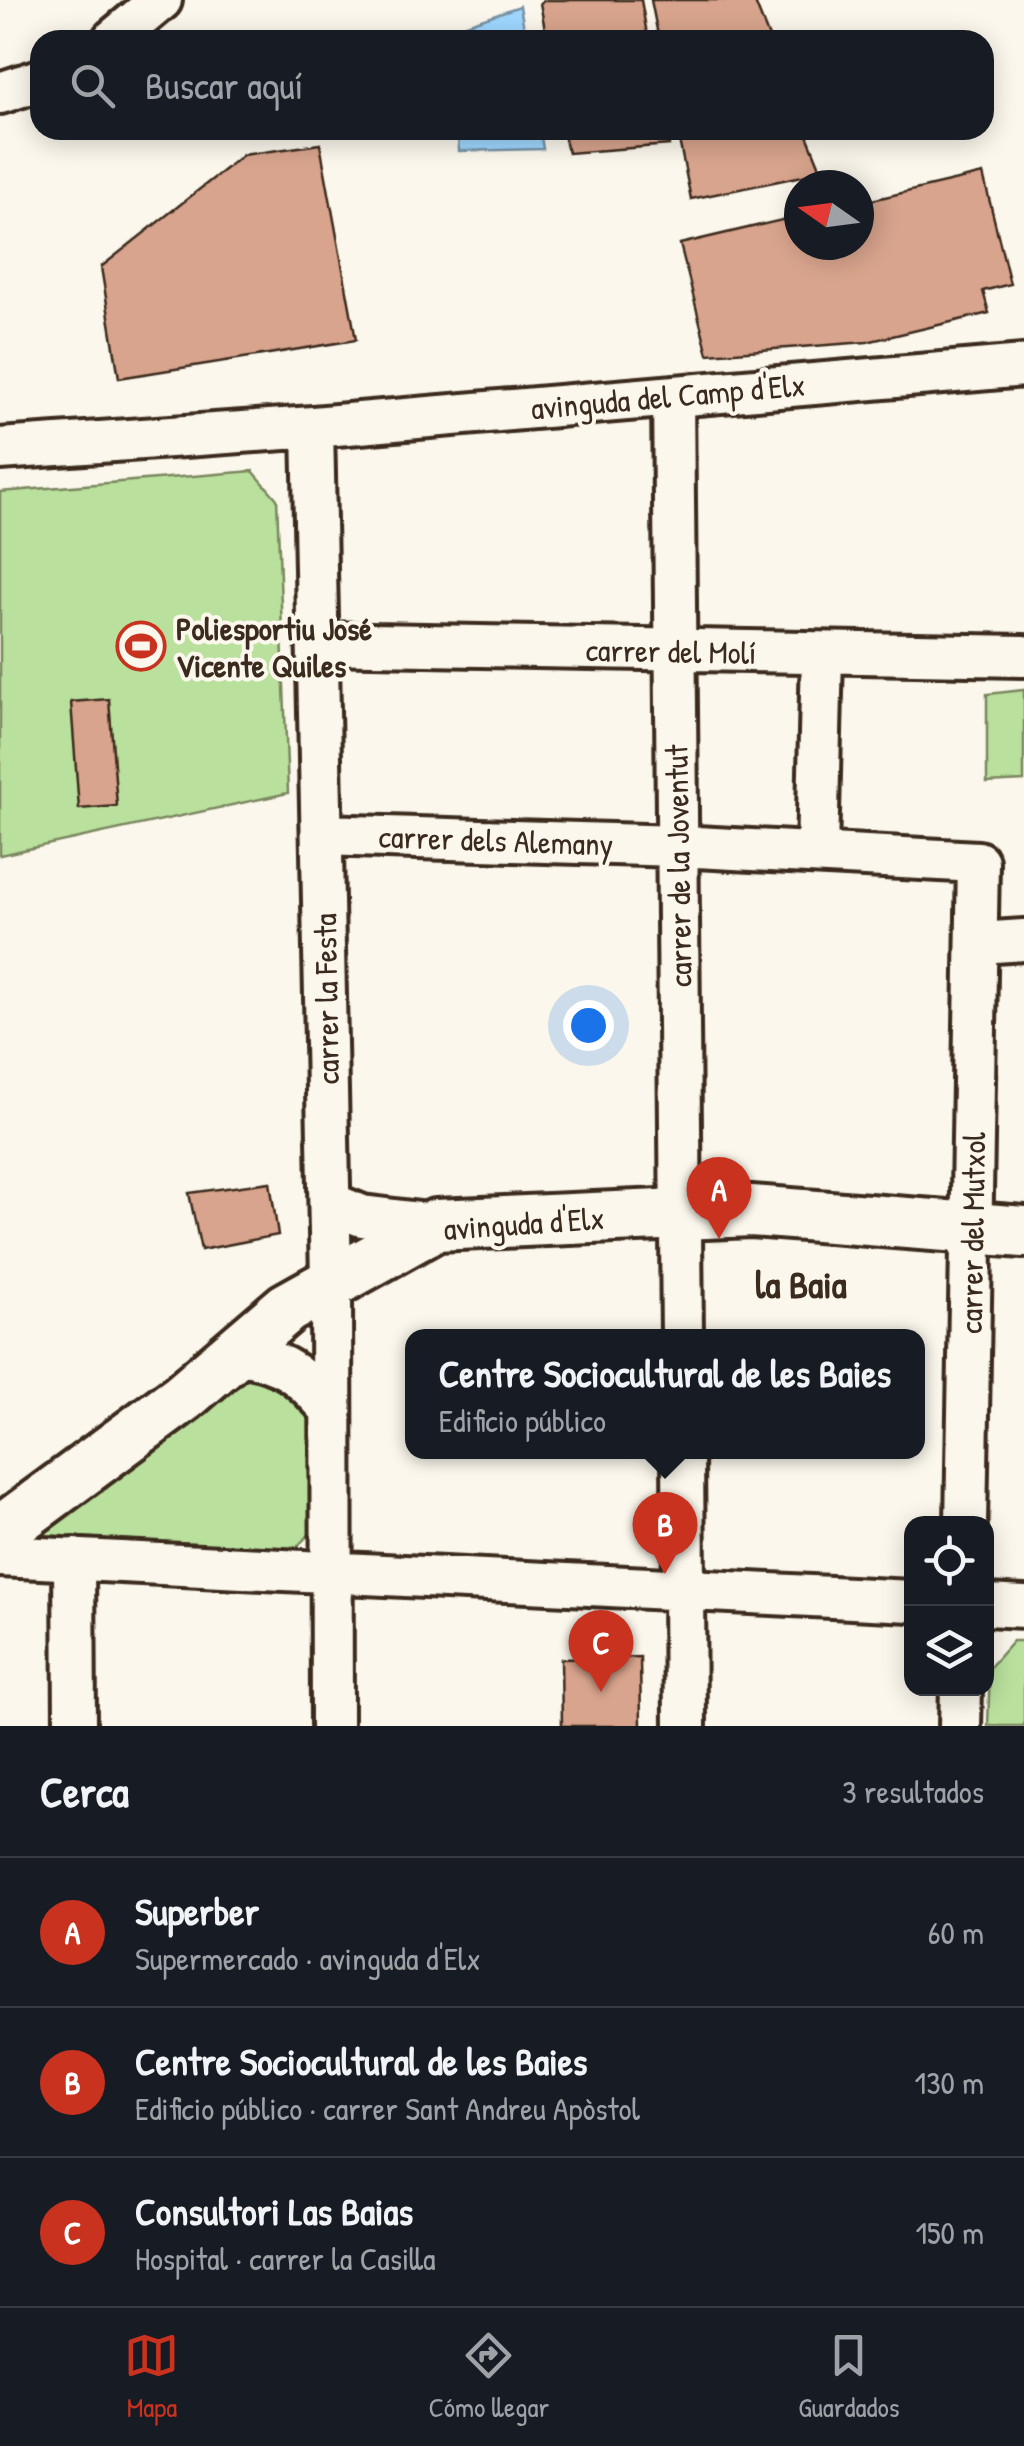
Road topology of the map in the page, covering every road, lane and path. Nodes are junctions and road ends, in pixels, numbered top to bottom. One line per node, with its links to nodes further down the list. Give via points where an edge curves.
1 (161, 0): 2 (street)
2 (126, 30)
3 (30, 84): 4 (street)
4 (0, 94)
5 (1024, 366): 6 (street, avinguda del Camp d'Elx)
6 (673, 396): 7 (street, avinguda del Camp d'Elx); 10 (street, carrer de la Joventut)
7 (313, 427): 8 (street, avinguda del Camp d'Elx); 9 (street, carrer la Festa)
8 (0, 449)
9 (318, 642): 10 (street, carrer del Molí); 13 (street, carrer la Festa)
10 (676, 651): 11 (street, carrer del Molí); 14 (street, carrer de la Joventut)
11 (822, 654): 12 (street, carrer del Molí); 15 (street)
12 (1024, 656)
13 (322, 835): 14 (street, carrer dels Alemany); 19 (street, carrer la Festa)
14 (678, 846): 15 (street, carrer dels Alemany); 20 (street, carrer de la Joventut)
15 (817, 852): 16 (street, carrer dels Alemany)
16 (969, 862): 18 (street, carrer del Mutxol, via 978,862)
17 (1024, 940): 18 (street)
18 (979, 944): 22 (street, carrer del Mutxol)
19 (330, 1203): 21 (street, via 362,1216); 24 (street, carrer la Festa)
20 (680, 1213): 21 (main road, avinguda d'Elx); 22 (main road, avinguda d'Elx, via 751,1211); 25 (street, carrer de la Joventut)
21 (436, 1226): 24 (main road, avinguda d'Elx)
22 (972, 1228): 23 (main road, avinguda d'Elx); 29 (street, carrer del Mutxol)
23 (1024, 1232)
24 (332, 1280): 26 (main road, avinguda d'Elx); 27 (street, carrer la Festa)
25 (682, 1329)
26 (235, 1353): 27 (street, via 273,1359 303,1378); 30 (main road, avinguda d'Elx)
27 (330, 1410): 33 (street, carrer la Festa)
28 (683, 1459): 34 (street)
29 (966, 1516)
30 (0, 1532)
31 (0, 1556): 32 (street)
32 (74, 1559): 33 (street); 39 (street)
33 (330, 1570): 34 (street); 40 (street, carrer la Festa)
34 (684, 1589): 35 (street); 41 (street)
35 (904, 1601)
36 (994, 1605): 37 (street)
37 (1024, 1607)
38 (962, 1696): 42 (street)
39 (75, 1726)
40 (332, 1726)
41 (685, 1726)
42 (960, 1726)

